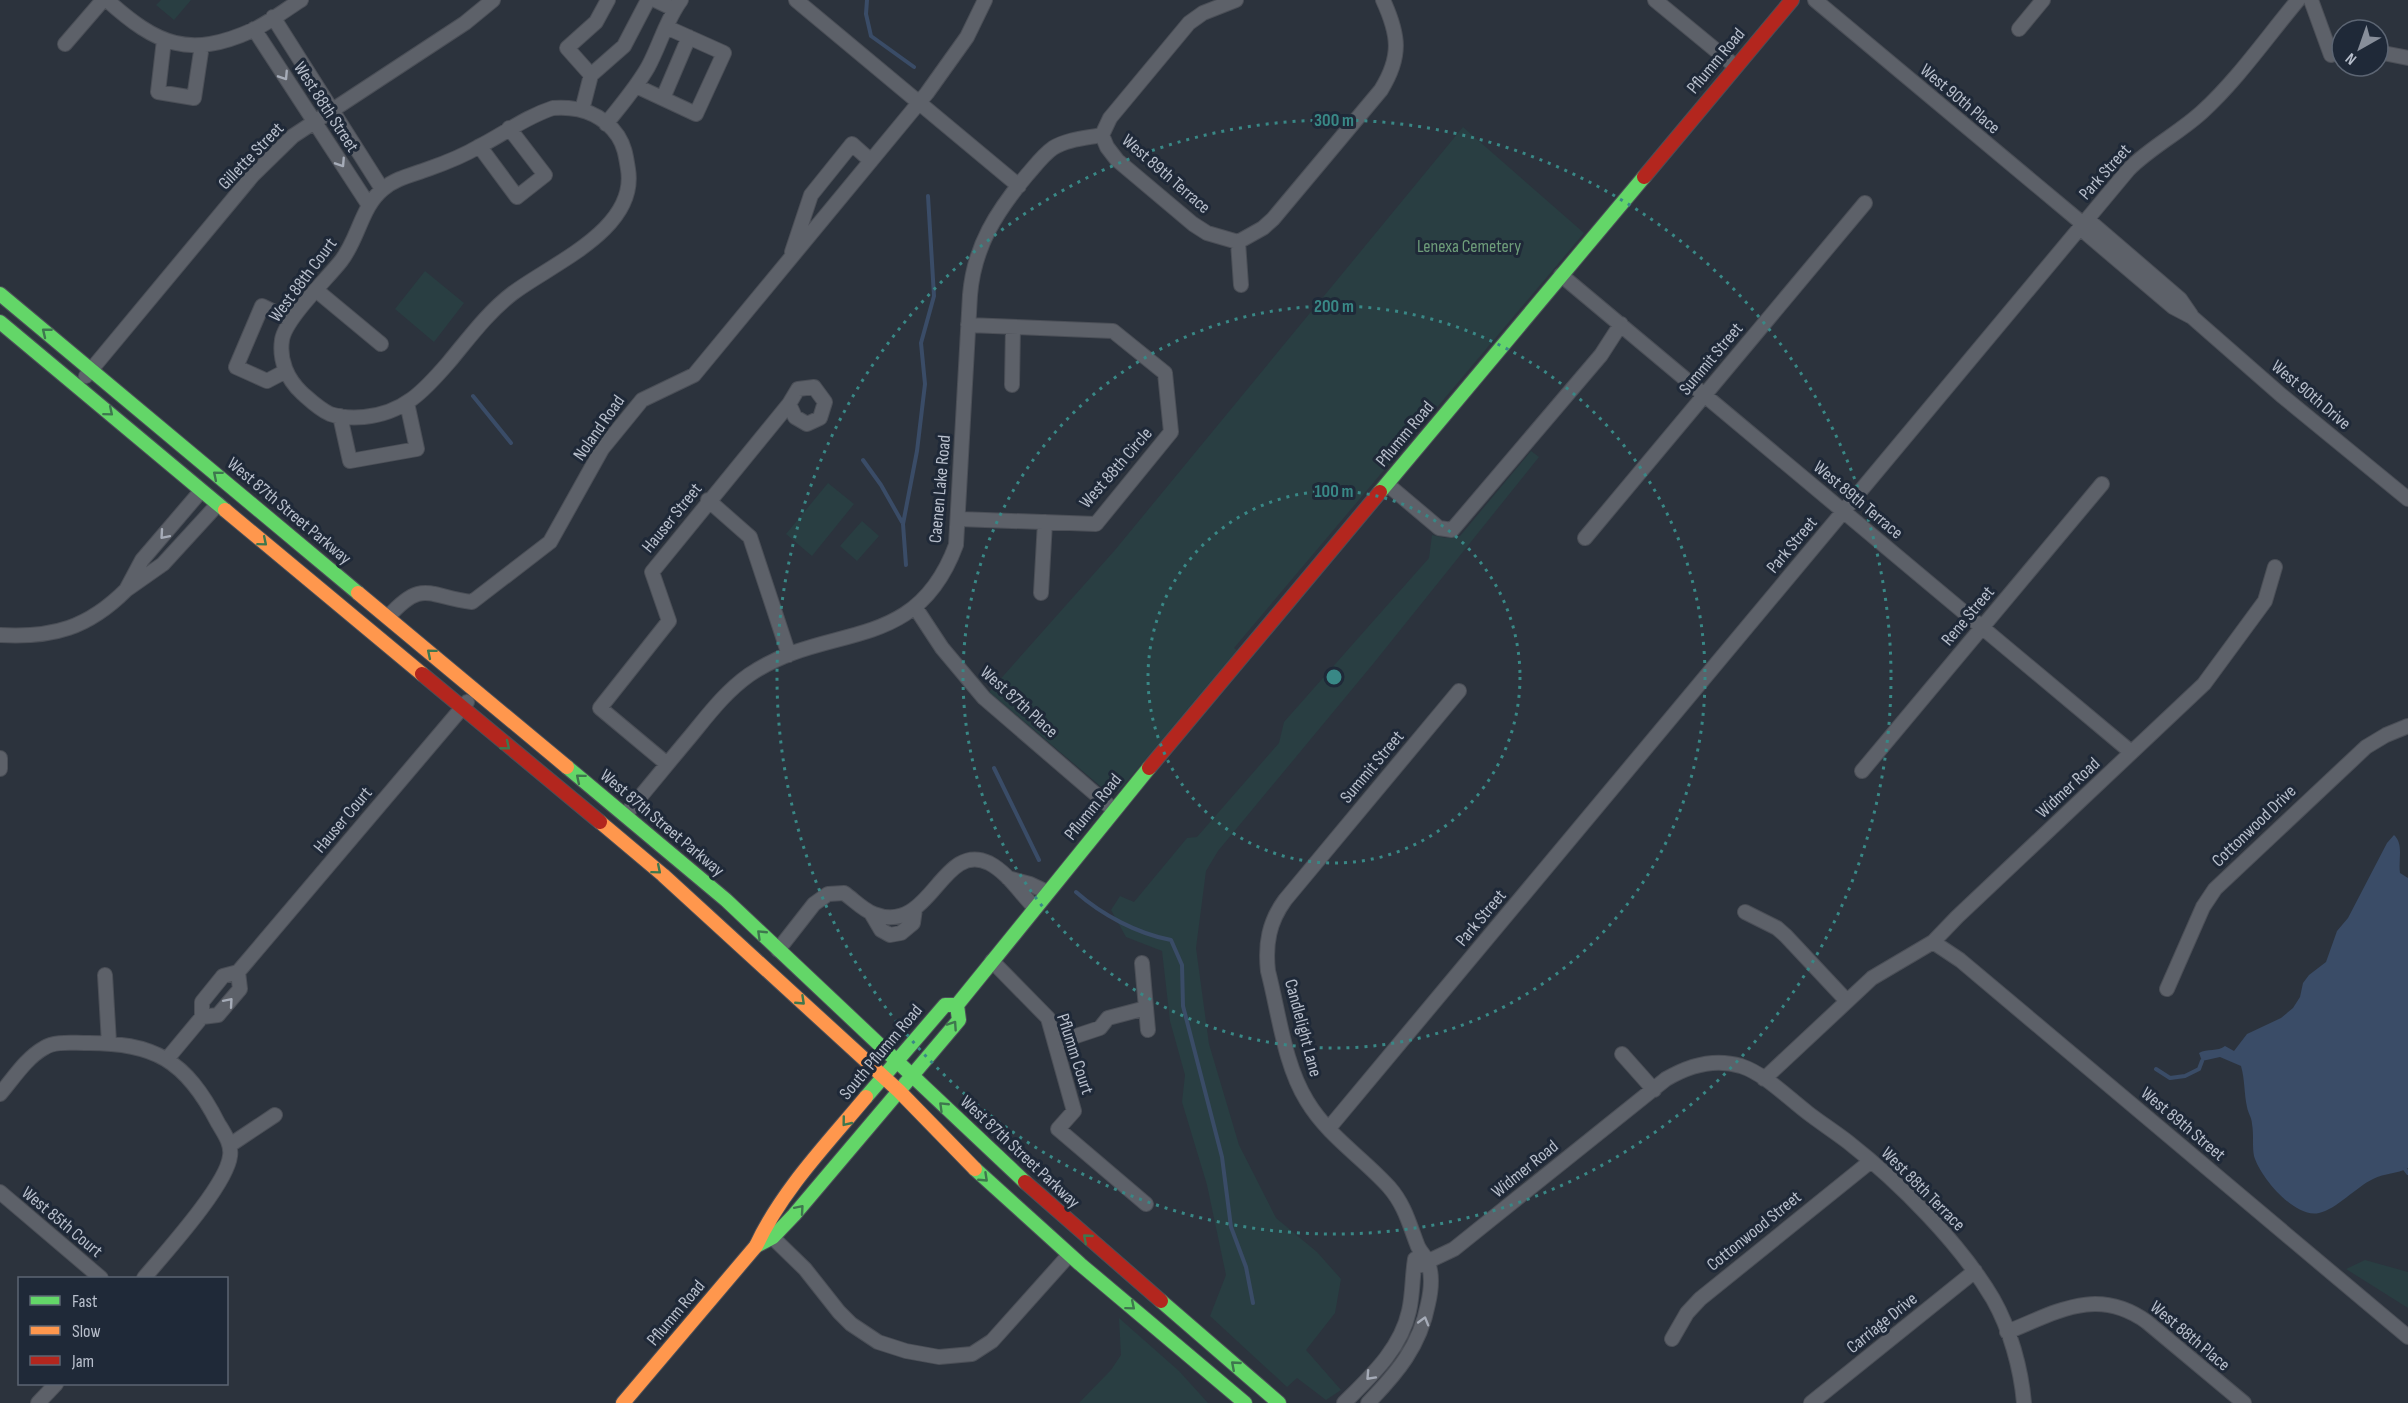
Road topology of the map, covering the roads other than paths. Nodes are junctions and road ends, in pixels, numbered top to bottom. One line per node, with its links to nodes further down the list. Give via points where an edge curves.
1 (105, 0): 23 (street, via 136,25); 24 (street)
2 (301, 0): 18 (street)
3 (493, 0): 34 (street, Gillette Street, via 465,23)
4 (608, 0): 30 (street, via 596,22 567,48)
5 (648, 0): 30 (street, via 624,46)
6 (655, 0): 17 (street)
7 (796, 0): 33 (street)
8 (986, 0): 33 (street, via 967,37)
9 (1236, 0): 39 (street, via 1189,23 1110,118)
10 (1383, 0): 47 (street, via 1397,50 1389,77 1273,219)
11 (1655, 0): 29 (street)
12 (1792, 0): 29 (main road, Pflumm Road)
13 (1815, 0): 46 (street, West 90th Place)
14 (2043, 0): 21 (street)
15 (2298, 0): 46 (street, Park Street, via 2218,97 2200,115 2142,155)
16 (2311, 0): 26 (street)
17 (678, 5): 19 (street)
18 (273, 17): 20 (street); 34 (street, West 88th Street)
19 (666, 27): 22 (street); 31 (street)
20 (254, 29): 25 (street); 36 (street, West 88th Street, one-way to 36)
21 (2019, 29)
22 (689, 37): 32 (street); 32 (street, via 724,53 696,114)
23 (164, 40): 25 (street, via 179,45); 25 (street, via 158,92 194,98)
24 (65, 44)
25 (202, 45)
26 (2330, 52)
27 (2390, 54): 28 (street)
28 (2408, 57)
29 (1735, 66): 49 (main road, Pflumm Road)
30 (591, 75): 35 (street)
31 (636, 86): 32 (street); 37 (street)
32 (663, 99)
33 (920, 103): 41 (street, Noland Road); 42 (street)
34 (332, 110): 36 (street, Gillette Street); 43 (street, West 88th Street)
35 (582, 110): 37 (street, West 88th Court); 38 (street, West 88th Court, via 553,108)
36 (314, 122): 45 (street, West 88th Street, one-way to 45); 59 (street, Gillette Street, via 293,136 253,175)
37 (606, 124): 64 (street, West 88th Court, via 625,150 629,174 627,197 618,214 585,245 496,307 432,383)
38 (510, 128): 40 (street, West 88th Court); 40 (street, via 545,175 517,197)
39 (1102, 135): 42 (street, Caenen Lake Road, via 1054,147); 47 (street, West 89th Terrace, via 1117,160 1193,224 1206,233)
40 (480, 147): 43 (street, West 88th Court, via 402,177)
41 (871, 160): 48 (street, Noland Road); 48 (street, via 852,144 811,195)
42 (1018, 186): 56 (street, Caenen Lake Road, via 987,230 977,254)
43 (382, 189): 45 (street, West 88th Court)
44 (1865, 202): 63 (street, Summit Street)
45 (368, 204): 51 (street, West 88th Court, via 354,242)
46 (2083, 224): 70 (street, West 90th Drive, via 2173,307 2192,316); 73 (street, Park Street)
47 (1238, 242): 50 (street)
48 (790, 259): 82 (street, Noland Road, via 694,375 642,400 602,449 550,542 472,602 421,592 405,599)
49 (1561, 275): 55 (street, West 89th Terrace); 67 (main road, Pflumm Road)
50 (1241, 285)
51 (316, 290): 53 (street, West 88th Court); 58 (street)
52 (0, 294): 59 (main road, West 87th Street Parkway, one-way to 52)
53 (291, 320): 60 (street, West 88th Court, via 282,341); 60 (street, via 262,306 236,368 267,381)
54 (0, 322): 62 (main road)
55 (1621, 324): 63 (street, West 89th Terrace); 67 (street, via 1601,355 1452,530 1439,528)
56 (968, 325): 57 (street, West 88th Circle); 74 (street, Caenen Lake Road)
57 (1013, 327): 61 (street); 75 (street, West 88th Circle, via 1113,331 1165,373 1171,432 1096,524)
58 (381, 344)
59 (91, 369): 62 (street, Gillette Street); 77 (main road, West 87th Street Parkway, one-way to 59)
60 (286, 371): 66 (street, West 88th Court, via 295,387 320,408)
61 (1012, 385)
62 (78, 386): 69 (main road, one-way to 69)
63 (1704, 395): 73 (street, West 89th Terrace); 76 (street, Summit Street)
64 (407, 403): 66 (street, West 88th Court, via 376,417); 66 (street, via 417,449 351,461)
65 (789, 404): 71 (street, Hauser Street)
66 (340, 416)
67 (1386, 484): 95 (main road, Pflumm Road)
68 (2102, 484): 83 (street, Rene Street)
69 (201, 490): 72 (main road); 77 (main road, via 229,496 305,560); 79 (street, one-way to 79, via 142,560)
70 (2408, 499)
71 (708, 501): 85 (street, via 750,537); 92 (street, Hauser Street, via 652,572 669,621 600,708)
72 (218, 504): 79 (street, via 164,564); 88 (main road, one-way to 88)
73 (1844, 511): 83 (street, West 89th Terrace); 127 (street, Park Street)
74 (959, 519): 75 (street, West 88th Circle); 81 (street, Caenen Lake Road, via 956,545 948,566 935,588)
75 (1044, 522): 80 (street)
76 (1585, 538)
77 (319, 560): 82 (main road, West 87th Street Parkway)
78 (2275, 567): 90 (street, Widmer Road, via 2265,601 2215,670)
79 (126, 590): 84 (street, via 101,613 68,630)
80 (1041, 593)
81 (915, 608): 85 (street, Caenen Lake Road, via 891,622); 95 (street, West 87th Place, via 984,699)
82 (388, 617): 86 (main road, West 87th Street Parkway, one-way to 82)
83 (1982, 628): 90 (street, West 89th Terrace); 94 (street, Rene Street)
84 (0, 635)
85 (789, 655): 92 (street, Caenen Lake Road, via 764,666 730,691)
86 (476, 690): 88 (street, Hauser Court); 96 (main road, West 87th Street Parkway, one-way to 86)
87 (1459, 691): 97 (street, Summit Street)
88 (461, 708): 106 (street, Hauser Court); 121 (main road, one-way to 121, via 663,875)
89 (2408, 726): 108 (street, Cottonwood Drive, via 2366,747 2227,876 2203,907)
90 (2131, 752): 102 (street, Widmer Road)
91 (0, 758): 93 (street)
92 (668, 764): 96 (street, Caenen Lake Road)
93 (0, 769)
94 (1862, 771)
95 (1114, 810): 99 (main road, Pflumm Road)
96 (625, 815): 103 (main road, West 87th Street Parkway, one-way to 96, via 726,900)
97 (1314, 865): 127 (street, Candlelight Lane, via 1276,912 1269,928 1266,954 1297,1081 1308,1103)
98 (1008, 878): 99 (street); 100 (street); 103 (street, via 988,863 971,859 955,865 915,909 901,916 883,917 844,893 828,894 814,904)
99 (1047, 892): 100 (main road, Pflumm Road)
100 (1035, 908): 104 (main road, Pflumm Road)
101 (1745, 912): 109 (street, via 1782,932)
102 (1933, 942): 109 (street, Widmer Road, via 1885,969); 143 (street, West 89th Street, via 1960,960)
103 (778, 950): 118 (main road, West 87th Street Parkway)
104 (992, 961): 110 (main road, Pflumm Road); 115 (street, Pflumm Court, via 1048,1018)
105 (1142, 963): 111 (street)
106 (238, 972): 112 (street, Hauser Court, via 223,976 202,1002); 112 (street, Hauser Court, one-way to 106, via 218,1015 240,989)
107 (105, 975): 114 (street)
108 (2167, 989)
109 (1846, 1000): 122 (street, Widmer Road)
110 (957, 1005): 118 (main road, South Pflumm Road, via 945,1005); 120 (main road, South Pflumm Road, one-way to 110, via 959,1020)
111 (1146, 1008): 113 (street); 115 (street, via 1108,1018 1100,1028)
112 (201, 1017): 117 (street, Hauser Court)
113 (1148, 1030)
114 (109, 1043): 117 (street, via 127,1044); 125 (street, via 55,1044 44,1048)
115 (1055, 1043): 131 (street, Pflumm Court, via 1074,1111 1058,1129)
116 (1622, 1054): 123 (street)
117 (167, 1059): 128 (street, via 207,1100)
118 (896, 1060): 120 (main road, West 87th Street Parkway); 121 (main road, South Pflumm Road)
119 (1721, 1063): 122 (street, West 88th Terrace, via 1741,1066); 123 (street, Widmer Road, via 1676,1073)
120 (912, 1076): 124 (main road, South Pflumm Road); 141 (main road, West 87th Street Parkway, one-way to 120, via 1024,1182)
121 (882, 1077): 124 (main road); 132 (main road, South Pflumm Road, one-way to 132, via 784,1197)
122 (1764, 1078): 129 (street, West 88th Terrace)
123 (1654, 1090): 136 (street, Widmer Road, via 1454,1249)
124 (899, 1091): 132 (main road, South Pflumm Road, one-way to 124); 135 (main road, one-way to 135, via 972,1168)
125 (0, 1094)
126 (275, 1115): 128 (street)
127 (1329, 1128): 133 (street, Candlelight Lane, via 1390,1189 1406,1214)
128 (230, 1145): 140 (street, via 226,1170 211,1194)
129 (1870, 1161): 138 (street, West 88th Terrace); 145 (street, Cottonwood Street, via 1700,1299)
130 (0, 1192): 139 (street, West 85th Court)
131 (1146, 1204)
132 (768, 1233): 134 (main road, South Pflumm Road); 135 (street, via 805,1269 851,1324 878,1342 939,1357 972,1354 992,1341)
133 (1417, 1245): 136 (street, Candlelight Lane); 137 (street, Candlelight Lane)
134 (756, 1246): 149 (main road, Pflumm Road)
135 (1069, 1255): 141 (main road, via 1092,1256 1163,1317); 150 (main road, one-way to 150)
136 (1428, 1263): 137 (street, Widmer Road); 146 (street, Candlelight Lane, one-way to 136, via 1432,1287)
137 (1413, 1268): 144 (street, Candlelight Lane, via 1409,1312)
138 (1975, 1270): 142 (street, West 88th Terrace); 154 (street, Carriage Drive)
139 (100, 1277)
140 (145, 1277)
141 (1188, 1325): 151 (main road, West 87th Street Parkway, one-way to 141)
142 (2007, 1332): 155 (street, West 88th Terrace); 156 (street, West 88th Place, via 2080,1305 2116,1305 2147,1322)
143 (2408, 1337)
144 (1398, 1338): 146 (street); 152 (street, Candlelight Lane, one-way to 152, via 1378,1367)
145 (1672, 1340)
146 (1415, 1346): 153 (street, Candlelight Lane)
147 (54, 1385): 148 (street)
148 (38, 1403)
149 (623, 1403)
150 (1245, 1403)
151 (1279, 1403)
152 (1344, 1403)
153 (1368, 1403)
154 (1811, 1403)
155 (2024, 1403)
156 (2244, 1403)

